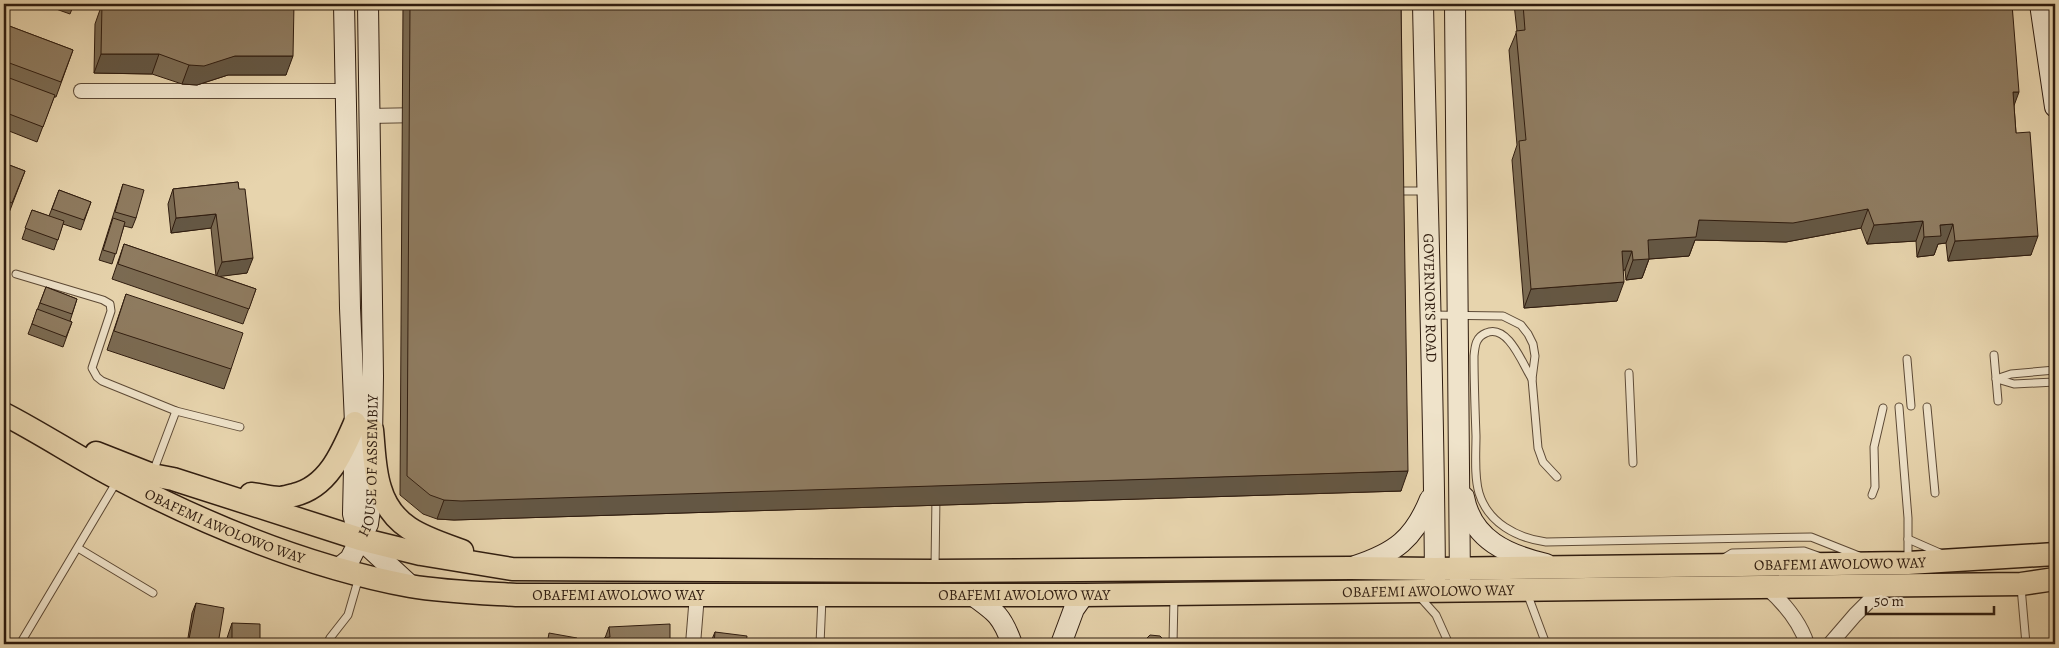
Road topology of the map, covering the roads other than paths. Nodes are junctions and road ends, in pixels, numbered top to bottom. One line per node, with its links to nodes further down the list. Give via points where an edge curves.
1 (344, 4): 7 (street, HOUSE OF ASSEMBLY)
2 (368, 4): 10 (street, HOUSE OF ASSEMBLY)
3 (1423, 4): 12 (street, GOVERNOR'S ROAD)
4 (1456, 4): 15 (street, GOVERNOR'S ROAD)
5 (2040, 4): 8 (street)
6 (81, 91): 7 (street)
7 (346, 91): 32 (street, HOUSE OF ASSEMBLY, via 350,308)
8 (2055, 106)
9 (432, 115): 10 (street)
10 (369, 116): 32 (street, HOUSE OF ASSEMBLY, via 373,376)
11 (1386, 190): 12 (lane)
12 (1426, 190): 14 (street, GOVERNOR'S ROAD)
13 (16, 274): 28 (lane, via 110,304 111,311 92,368 97,377)
14 (1431, 315): 15 (lane); 39 (street, GOVERNOR'S ROAD)
15 (1458, 315): 21 (lane, via 1496,315 1521,325 1533,344); 34 (street, GOVERNOR'S ROAD)
16 (1994, 355): 20 (lane)
17 (1907, 359): 24 (lane)
18 (2055, 370): 20 (lane, via 2011,374)
19 (1629, 373): 33 (lane)
20 (1996, 379): 22 (lane, via 2014,384); 23 (lane)
21 (1532, 380): 36 (lane, via 1538,448 1543,462); 47 (lane, via 1510,340 1495,331 1481,335 1475,343 1474,356 1479,492 1492,516 1515,534 1546,542 1811,537)
22 (2055, 382)
23 (1998, 401)
24 (1911, 406)
25 (1900, 407): 43 (lane)
26 (1927, 407): 40 (lane)
27 (1883, 408): 41 (lane, via 1874,446 1876,487)
28 (176, 411): 31 (lane); 35 (lane)
29 (4, 414): 30 (main road, OBAFEMI AWOLOWO WAY)
30 (27, 426): 35 (main road, OBAFEMI AWOLOWO WAY); 37 (main road, OBAFEMI AWOLOWO WAY)
31 (240, 427)
32 (363, 427): 35 (main road, via 319,483 302,493 280,498 248,493 199,478); 42 (street, HOUSE OF ASSEMBLY, via 353,514); 53 (main road, via 388,509 404,526 424,538)
33 (1633, 463)
34 (1458, 471): 49 (street, via 1465,504 1474,524 1488,540 1524,558); 51 (street, GOVERNOR'S ROAD)
35 (163, 477): 42 (main road, OBAFEMI AWOLOWO WAY)
36 (1557, 477)
37 (118, 479): 44 (lane); 54 (main road, OBAFEMI AWOLOWO WAY, via 218,527)
38 (936, 488): 55 (lane)
39 (1434, 490): 50 (street, via 1422,519 1405,540 1385,555); 52 (street, GOVERNOR'S ROAD)
40 (1935, 493)
41 (1872, 495)
42 (360, 539): 53 (main road, OBAFEMI AWOLOWO WAY, via 421,554); 54 (street, via 350,559); 59 (street)
43 (1908, 539): 46 (lane); 48 (lane)
44 (78, 548): 64 (lane); 70 (lane)
45 (2055, 554): 46 (main road, OBAFEMI AWOLOWO WAY)
46 (1954, 560): 48 (main road, OBAFEMI AWOLOWO WAY)
47 (1878, 563): 48 (main road, OBAFEMI AWOLOWO WAY); 49 (main road, OBAFEMI AWOLOWO WAY)
48 (1908, 563)
49 (1558, 566): 51 (main road, OBAFEMI AWOLOWO WAY)
50 (1351, 568): 52 (main road, OBAFEMI AWOLOWO WAY); 55 (main road, OBAFEMI AWOLOWO WAY)
51 (1460, 568): 52 (main road, OBAFEMI AWOLOWO WAY); 63 (street, GOVERNOR'S ROAD)
52 (1434, 569): 62 (street, GOVERNOR'S ROAD)
53 (512, 570): 55 (main road, OBAFEMI AWOLOWO WAY)
54 (349, 571): 59 (main road, OBAFEMI AWOLOWO WAY); 71 (lane, via 348,615)
55 (935, 571)
56 (2055, 579): 58 (main road, OBAFEMI AWOLOWO WAY)
57 (1886, 584): 58 (main road, OBAFEMI AWOLOWO WAY); 60 (main road, OBAFEMI AWOLOWO WAY); 80 (street)
58 (2021, 584): 81 (lane)
59 (411, 586): 66 (main road, OBAFEMI AWOLOWO WAY, via 516,595)
60 (1766, 586): 61 (main road, OBAFEMI AWOLOWO WAY); 79 (street, via 1782,601)
61 (1526, 591): 63 (main road, OBAFEMI AWOLOWO WAY); 78 (lane)
62 (1425, 592): 63 (main road, OBAFEMI AWOLOWO WAY); 65 (main road, OBAFEMI AWOLOWO WAY); 77 (lane)
63 (1460, 592)
64 (153, 593)
65 (1174, 594): 69 (main road, OBAFEMI AWOLOWO WAY); 76 (lane)
66 (697, 595): 67 (main road, OBAFEMI AWOLOWO WAY); 72 (street)
67 (822, 595): 68 (main road, OBAFEMI AWOLOWO WAY); 73 (lane)
68 (972, 595): 69 (main road, OBAFEMI AWOLOWO WAY); 74 (street, via 995,611 1004,622)
69 (1084, 595): 75 (street, via 1074,609)
70 (20, 644)
71 (327, 644)
72 (693, 644)
73 (820, 644)
74 (1012, 644)
75 (1061, 644)
76 (1173, 644)
77 (1449, 644)
78 (1546, 644)
79 (1807, 644)
80 (1830, 644)
81 (2026, 644)

